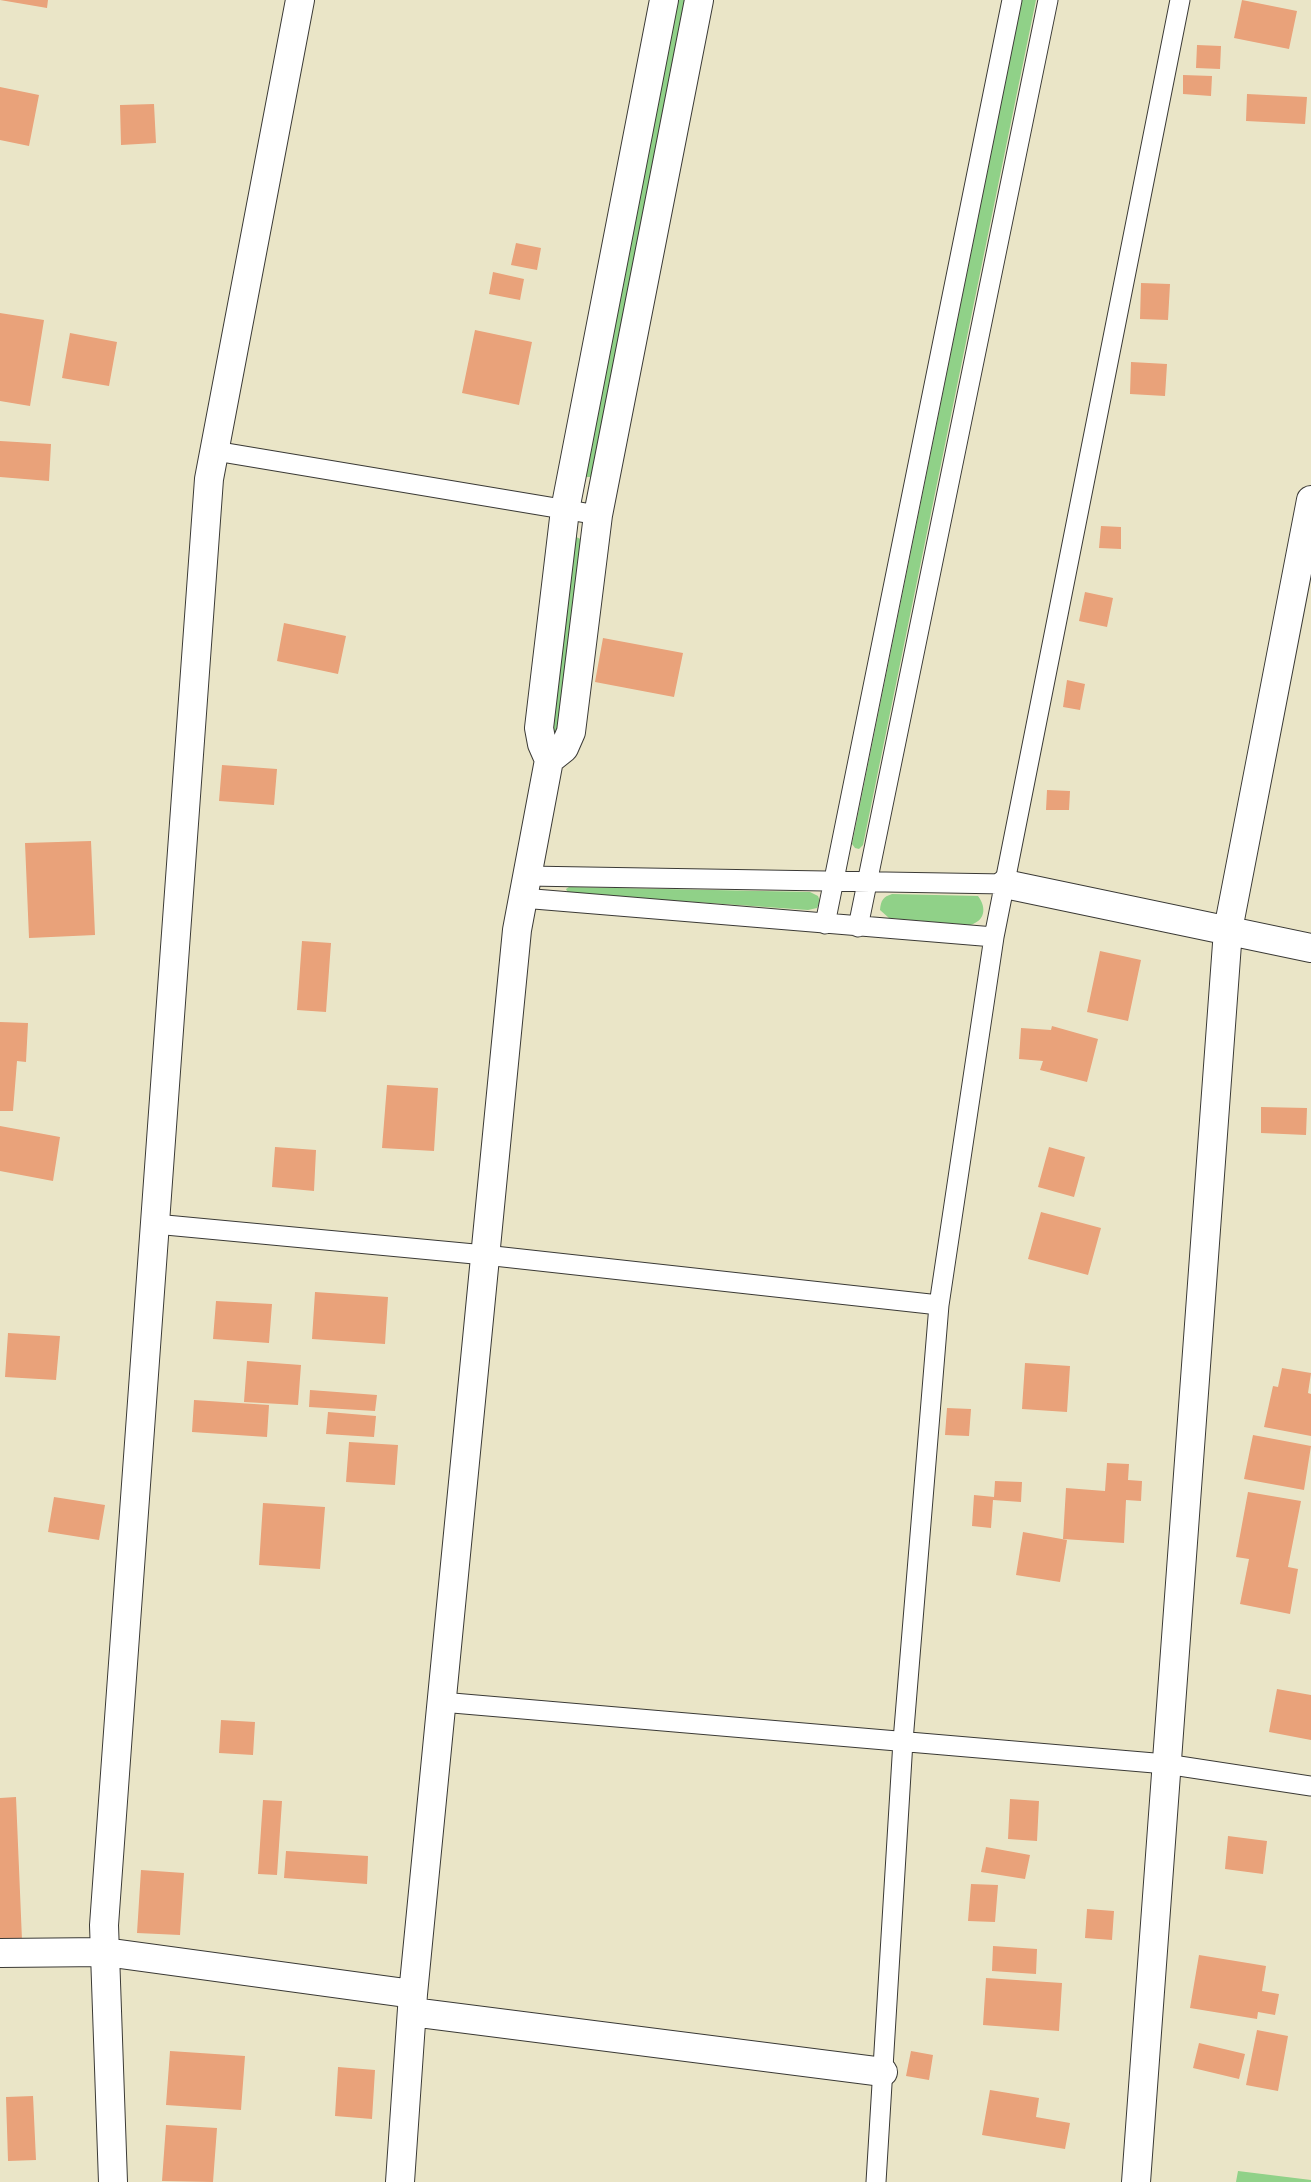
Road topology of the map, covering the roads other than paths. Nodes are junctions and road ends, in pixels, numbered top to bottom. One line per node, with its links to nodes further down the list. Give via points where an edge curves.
1 (300, 0): 7 (street)
2 (664, 0): 9 (street)
3 (699, 0): 10 (street)
4 (1012, 0): 12 (lane)
5 (1048, 0): 13 (lane)
6 (1180, 0): 14 (lane)
7 (214, 451): 9 (lane); 21 (street, via 209,479)
8 (1311, 500): 18 (street)
9 (565, 510): 10 (lane); 11 (street, via 539,728)
10 (598, 515): 11 (street, via 571,732 564,748)
11 (549, 760): 15 (street)
12 (834, 881): 13 (lane); 15 (lane); 16 (lane)
13 (867, 881): 14 (lane); 17 (lane)
14 (1005, 884): 18 (street); 19 (lane)
15 (525, 887): 16 (lane); 22 (street, via 517,930)
16 (825, 924): 17 (lane)
17 (858, 927): 19 (lane)
18 (1228, 930): 20 (street); 26 (street)
19 (994, 937): 23 (lane)
20 (1311, 948)
21 (155, 1224): 22 (lane); 28 (street, via 104,1925)
22 (485, 1255): 23 (lane); 24 (street)
23 (940, 1305): 25 (lane)
24 (442, 1702): 25 (lane); 30 (street)
25 (903, 1741): 26 (lane); 31 (lane)
26 (1166, 1764): 27 (lane); 35 (street)
27 (1311, 1786)
28 (105, 1952): 29 (street); 30 (street); 32 (street)
29 (0, 1953)
30 (412, 2003): 31 (street); 33 (street)
31 (883, 2072): 34 (lane)
32 (113, 2182)
33 (400, 2182)
34 (876, 2182)
35 (1136, 2182)

